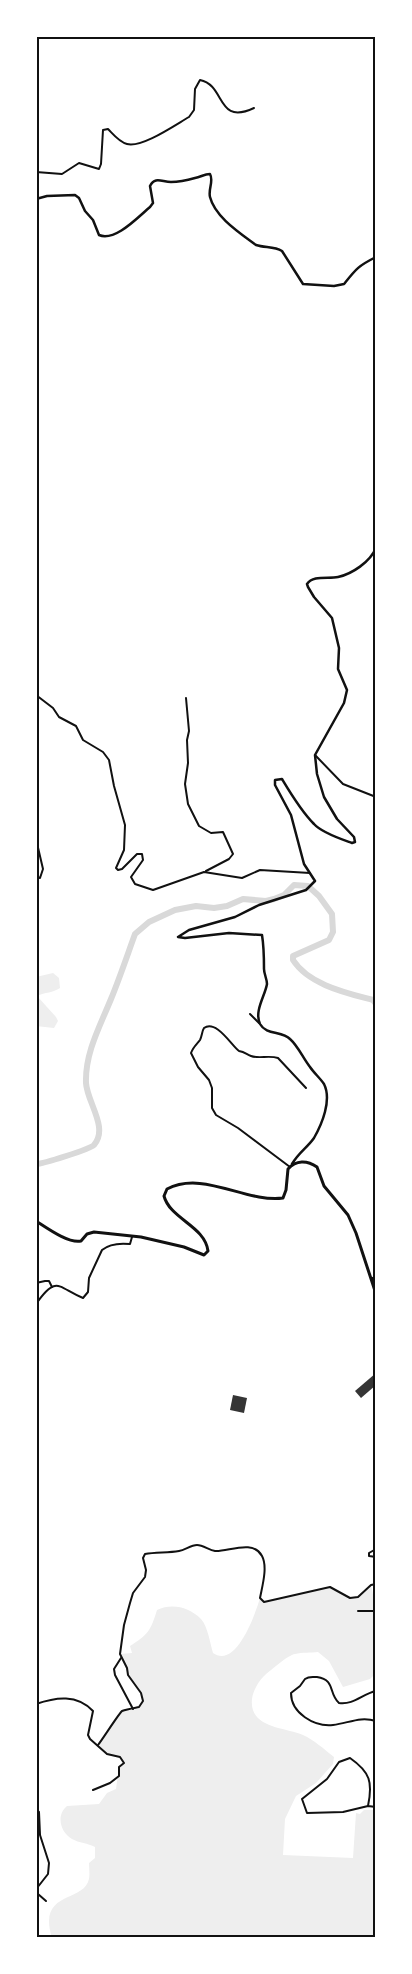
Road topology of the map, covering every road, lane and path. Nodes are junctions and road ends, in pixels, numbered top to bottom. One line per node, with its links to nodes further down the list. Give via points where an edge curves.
1 (254, 108): 2 (street, via 243,113 232,112 224,106 210,84 200,80 195,89 194,110 189,117 141,144 127,144 108,129 103,130 99,168 79,163 62,174)
2 (36, 172)
3 (36, 199): 4 (street, via 76,195 99,235 108,237 150,207 153,203 152,181 173,182 210,174 209,193 216,211 256,245 282,251 303,284 344,284 360,264)
4 (376, 257)
5 (376, 548): 8 (street, via 372,556 352,572 338,577 312,579 307,584 332,618 339,648 338,668 347,690 342,708)
6 (36, 695): 11 (street, via 59,717 76,726 83,740 103,752 109,760 125,824 124,850 117,869 122,869 137,854 142,854 143,860 131,877 135,884 153,890)
7 (186, 698): 11 (street, via 189,731 185,784 188,804 199,826 211,833 223,832 233,854)
8 (315, 755): 9 (street, via 343,784); 12 (street, via 324,797 337,819 356,840 352,843 318,828 282,779 275,780 274,785 291,815 304,864)
9 (376, 797)
10 (36, 839): 13 (street, via 42,869 40,878)
11 (204, 872): 12 (street, via 242,878 260,870)
12 (310, 873): 15 (street, via 315,881 306,890 178,935 180,938 229,933 262,935 267,982 259,1013)
13 (36, 877)
14 (250, 1014): 15 (street)
15 (260, 1024): 17 (street, via 266,1030 285,1034 292,1041 327,1093 318,1130)
16 (306, 1088): 17 (street, via 278,1058 252,1057 239,1051 220,1030 212,1027 203,1030 191,1053 209,1080 212,1108 216,1115)
17 (291, 1166): 19 (highway, via 287,1172 286,1194 280,1198 255,1196 204,1184 167,1189 165,1200 206,1242 208,1251 205,1254); 20 (highway, via 296,1162 306,1162 316,1167 324,1186 348,1215)
18 (36, 1221): 19 (highway, via 74,1241 81,1241 94,1232)
19 (132, 1237): 23 (street, via 130,1244 105,1247 83,1298 62,1286)
20 (369, 1274): 22 (street); 24 (highway)
21 (36, 1283): 23 (street, via 49,1282)
22 (376, 1284)
23 (52, 1287): 25 (street)
24 (376, 1294)
25 (36, 1304)
26 (376, 1549): 27 (street, via 369,1553 369,1556)
27 (376, 1557)
28 (376, 1584): 31 (street, via 358,1598 350,1598 330,1587 264,1602 260,1598 264,1568 262,1556 256,1551 243,1547 219,1552 199,1545 182,1551 144,1554 145,1577 130,1603)
29 (358, 1611): 30 (street)
30 (376, 1611)
31 (121, 1658): 34 (street, via 114,1669 115,1675); 34 (street, via 143,1701)
32 (376, 1691): 35 (street, via 352,1702 339,1703 329,1682 323,1678 308,1677 291,1693 291,1699 293,1707 307,1720 332,1725 362,1718)
33 (36, 1704): 36 (street, via 64,1698 86,1704 93,1711 88,1735)
34 (133, 1709): 36 (street, via 117,1716)
35 (376, 1722)
36 (98, 1745): 37 (street, via 107,1754 120,1757 124,1763 119,1767 119,1776)
37 (93, 1790)
38 (368, 1806): 38 (street, via 343,1812 307,1813 302,1799 327,1779 339,1762 350,1758 368,1775 371,1785); 39 (street)
39 (376, 1807)
40 (36, 1809): 41 (street, via 49,1863 48,1874 37,1888 38,1894)
41 (46, 1901)

